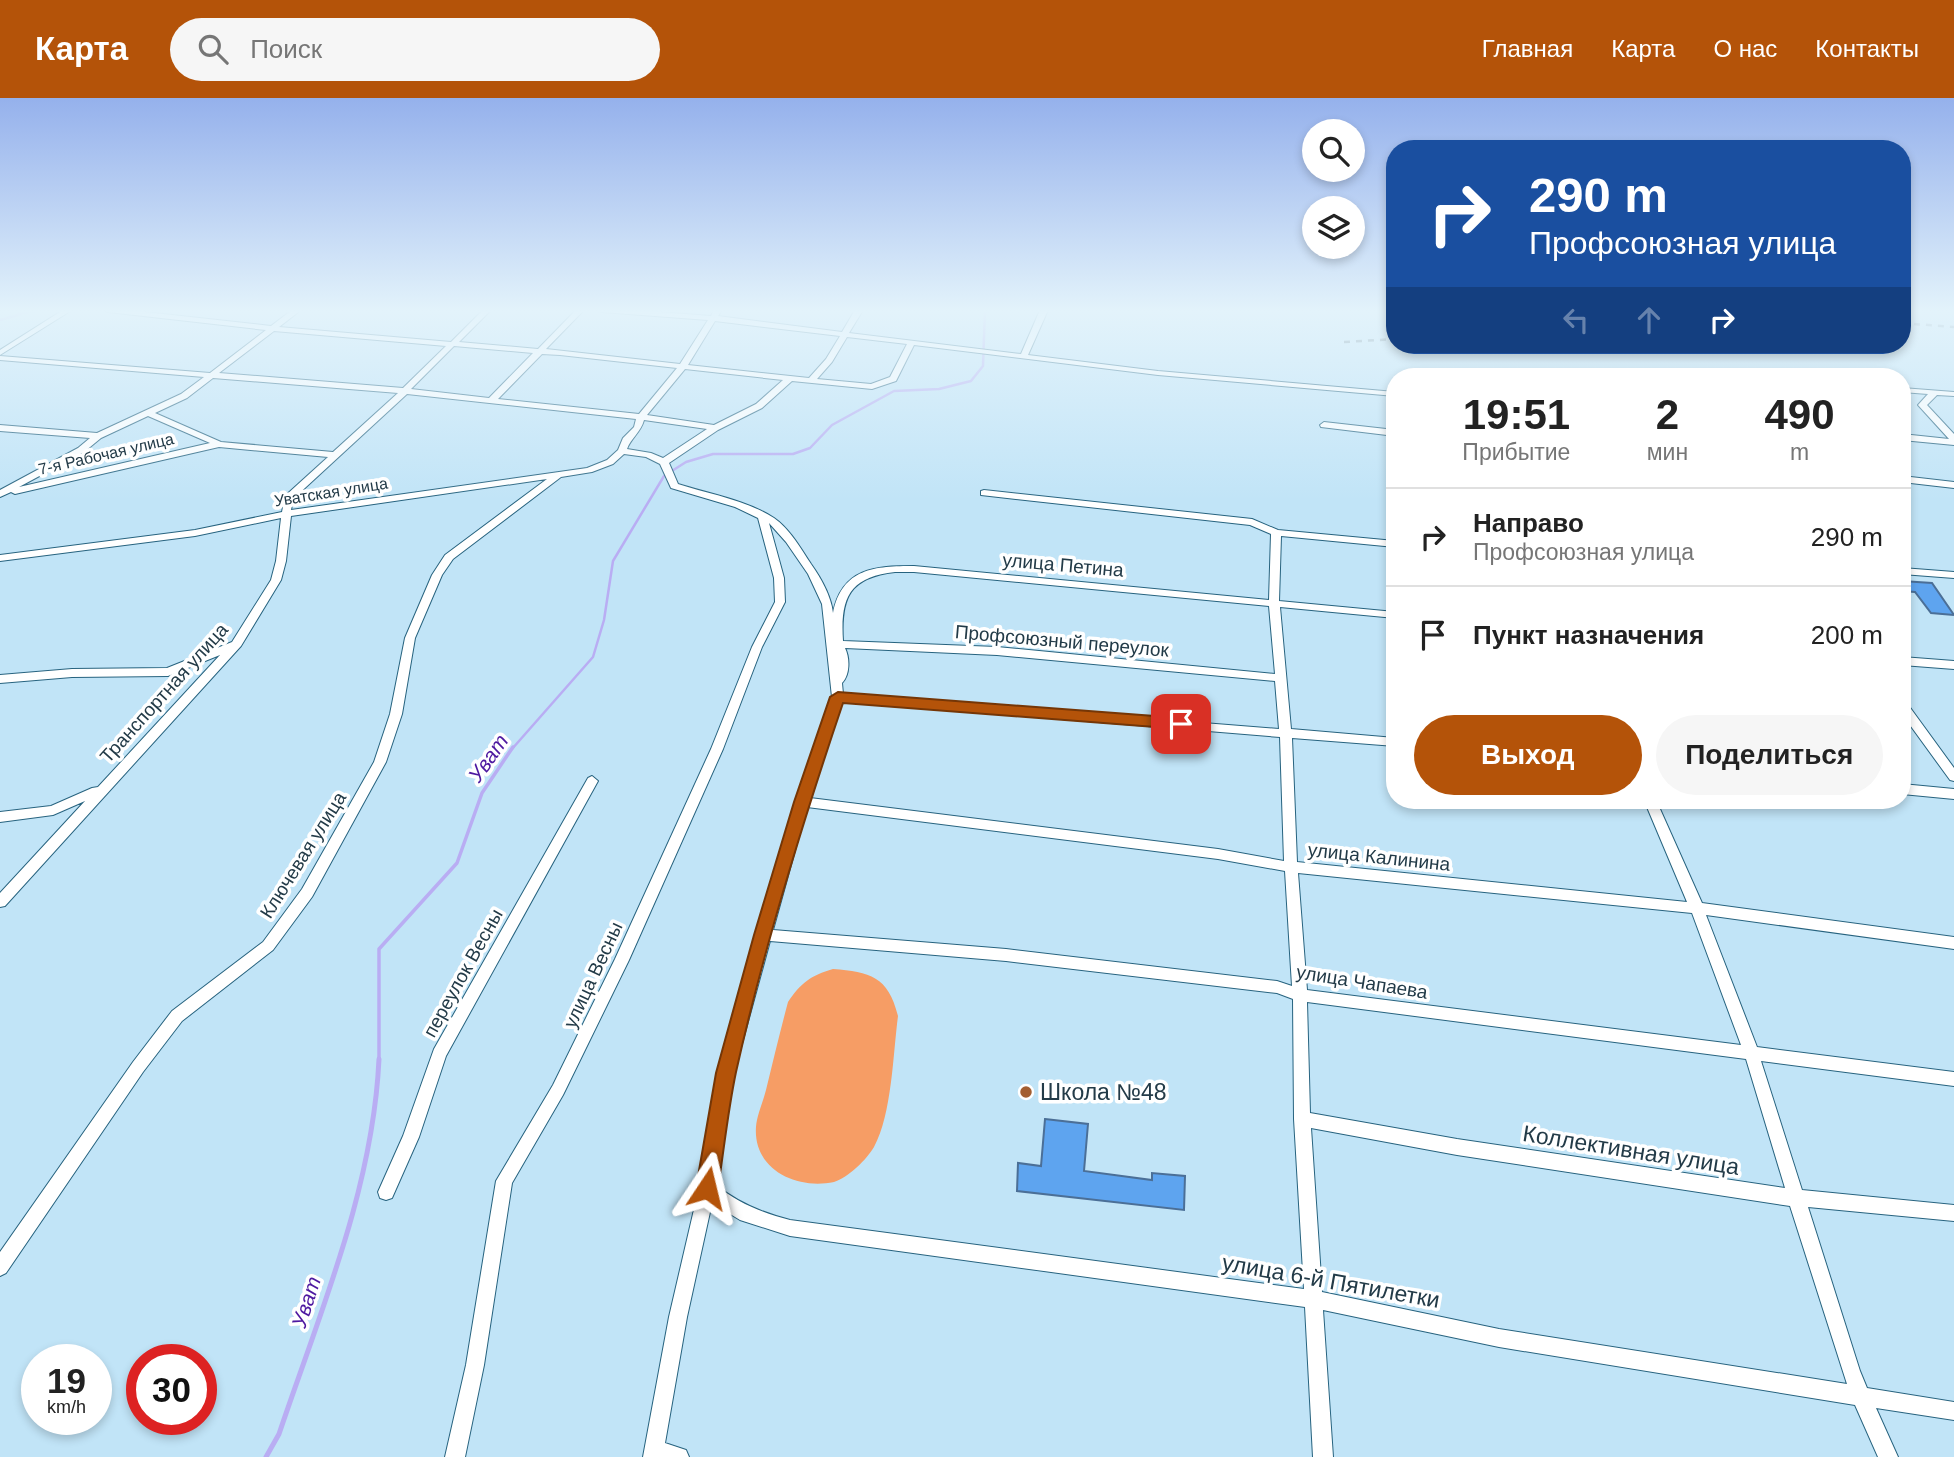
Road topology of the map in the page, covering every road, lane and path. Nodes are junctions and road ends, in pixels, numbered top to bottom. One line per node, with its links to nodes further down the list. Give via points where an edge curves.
1 (196, 373): 9 (street)
2 (423, 373): 12 (street, Транспортная улица)
3 (519, 373): 17 (street)
4 (677, 373): 19 (street)
5 (752, 373): 10 (street)
6 (816, 373): 11 (street)
7 (894, 373): 11 (street, via 886,384 872,387)
8 (1163, 373): 15 (street)
9 (214, 375): 12 (street); 18 (street)
10 (791, 377): 11 (street); 22 (street, via 759,406)
11 (811, 381)
12 (405, 391): 17 (street); 29 (street, Транспортная улица)
13 (1911, 391): 14 (street)
14 (1935, 392): 16 (street); 26 (street, via 1922,405)
15 (1386, 393)
16 (1954, 394)
17 (491, 401): 19 (street)
18 (149, 413): 24 (street); 27 (street)
19 (641, 417): 22 (street); 28 (street)
20 (1324, 425): 23 (street)
21 (0, 428): 24 (street)
22 (715, 428): 30 (street)
23 (1386, 432)
24 (98, 436): 35 (street)
25 (1911, 438): 26 (street)
26 (1954, 440)
27 (219, 444): 29 (street); 35 (street, 7-я Рабочая улица)
28 (622, 451): 30 (street); 31 (street, Уватская улица, via 610,462)
29 (335, 455): 36 (street, Транспортная улица, via 288,498)
30 (664, 462): 37 (street, via 674,486)
31 (559, 474): 36 (street, Уватская улица); 76 (street, Ключевая улица, via 449,557 410,638 396,714 380,762 307,893 268,946 177,1016)
32 (1911, 480): 33 (street)
33 (1954, 485)
34 (984, 492): 38 (street, via 1252,522)
35 (0, 494)
36 (286, 514): 40 (street, Уватская улица, via 195,533); 45 (street, Транспортная улица, via 276,580)
37 (762, 516): 51 (street, via 790,540 827,604); 81 (street, улица Весны, via 779,578 780,602 622,960 558,1090 504,1181)
38 (1276, 533): 39 (street); 43 (street)
39 (1386, 543)
40 (0, 558)
41 (1911, 572): 42 (street)
42 (1954, 575)
43 (1274, 603): 44 (street, улица Петина); 46 (street, улица Петина, via 914,569 876,570 853,578 846,586); 49 (street)
44 (1386, 614)
45 (237, 644): 50 (street, via 168,672); 57 (street, Транспортная улица)
46 (838, 644): 49 (street, Профсоюзный переулок, via 997,651); 51 (street, улица Петина, via 844,657)
47 (1911, 662): 48 (street)
48 (1954, 665)
49 (1282, 678): 53 (street)
50 (0, 679)
51 (838, 697): 53 (street); 60 (street, улица Петина)
52 (1911, 717): 55 (street)
53 (1286, 732): 54 (street); 63 (street)
54 (1386, 741)
55 (1954, 777)
56 (592, 781): 73 (street, переулок Весны, via 439,1054)
57 (105, 785): 62 (street, via 53,810); 64 (street, Транспортная улица)
58 (1911, 790): 59 (street)
59 (1954, 794)
60 (802, 802): 63 (street, улица Калинина); 66 (street, улица Петина)
61 (1654, 809): 65 (street)
62 (0, 817)
63 (1291, 867): 65 (street, улица Калинина); 68 (street)
64 (0, 902)
65 (1697, 908): 67 (street, улица Калинина); 69 (street)
66 (763, 935): 68 (street, улица Чапаева, via 1006,955 1277,987); 72 (street, улица Петина, via 726,1073)
67 (1954, 943)
68 (1300, 995): 69 (street, улица Чапаева); 71 (street)
69 (1751, 1052): 70 (street, улица Чапаева); 74 (street)
70 (1954, 1079)
71 (1302, 1119): 74 (street, Коллективная улица); 77 (street)
72 (707, 1188): 77 (street, улица 6-й Пятилетки, via 736,1210 790,1228); 80 (street, улица Петина)
73 (387, 1192)
74 (1795, 1198): 75 (street, Коллективная улица); 78 (street)
75 (1954, 1213)
76 (0, 1267)
77 (1313, 1299): 78 (street, улица 6-й Пятилетки, via 1499,1338); 83 (street)
78 (1862, 1399): 79 (street, улица 6-й Пятилетки); 84 (street)
79 (1954, 1411)
80 (654, 1453): 82 (street)
81 (455, 1457)
82 (679, 1457)
83 (1323, 1457)
84 (1888, 1457)

